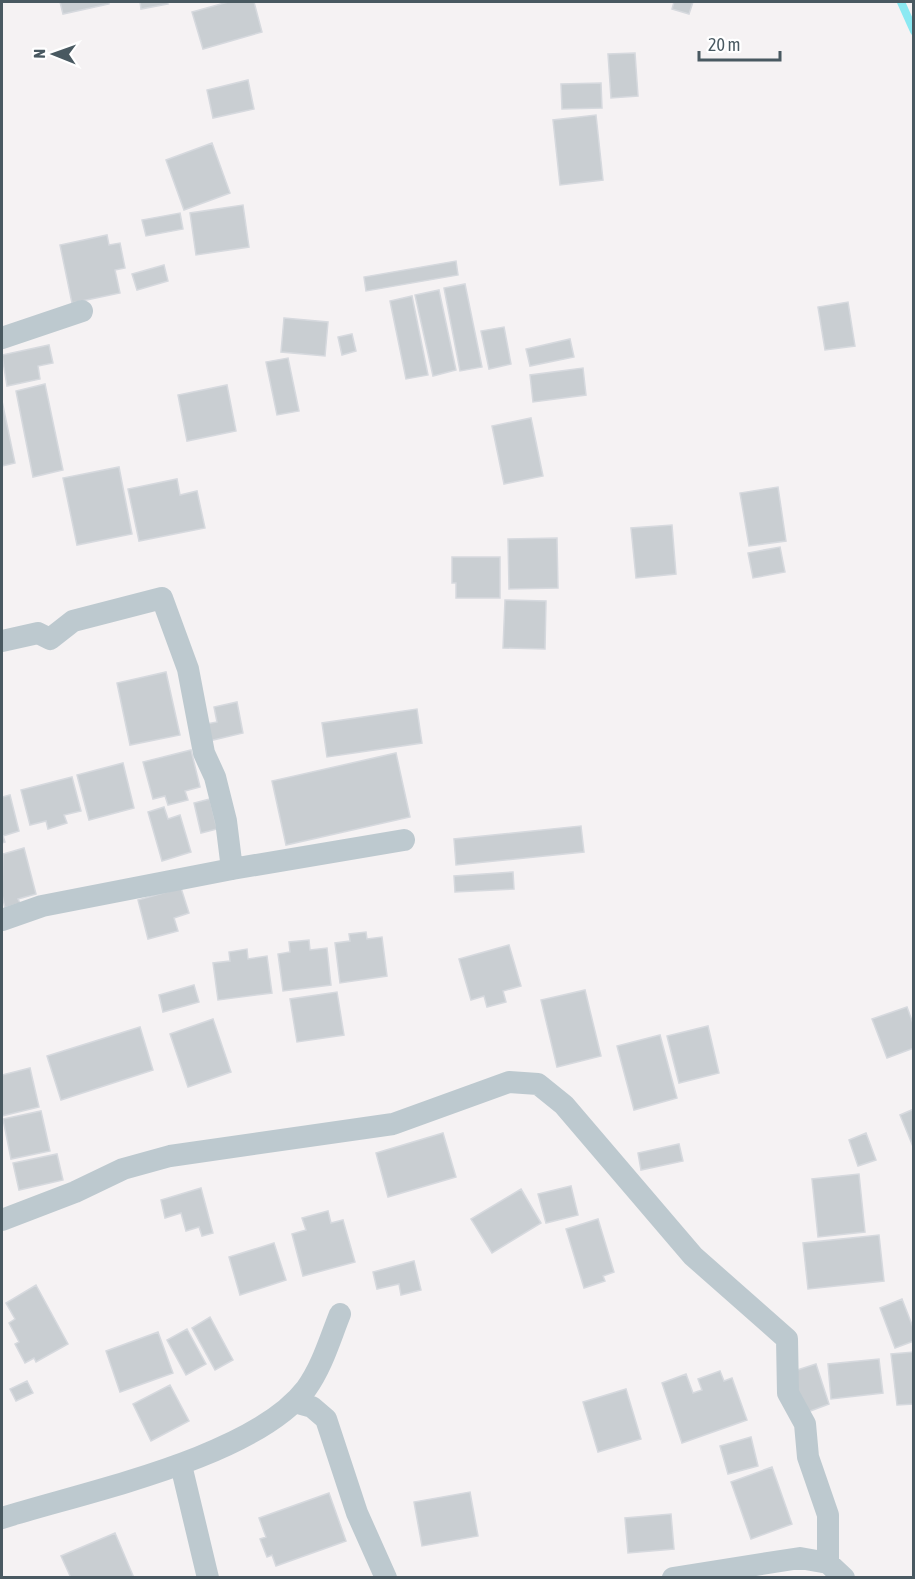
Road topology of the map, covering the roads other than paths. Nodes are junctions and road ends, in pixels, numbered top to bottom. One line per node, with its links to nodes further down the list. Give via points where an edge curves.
1 (82, 311): 2 (street)
2 (2, 338)
3 (2, 641): 5 (street, via 38,633 50,639 73,621 162,598 188,669 204,753 215,777 226,821)
4 (404, 840): 5 (street)
5 (232, 869): 6 (street, via 42,906)
6 (2, 920)
7 (2, 1220): 12 (street, via 123,1169 170,1156 393,1124 509,1082 538,1084 564,1105 693,1256 787,1339 788,1393 805,1424 808,1457 828,1515)
8 (340, 1314): 9 (street, via 319,1367)
9 (294, 1402): 10 (street, via 254,1431); 14 (street, via 312,1407 326,1419 357,1513)
10 (181, 1465): 11 (street); 13 (street)
11 (2, 1518)
12 (836, 1570): 15 (street, via 800,1558)
13 (208, 1578)
14 (386, 1578)
15 (673, 1578)

